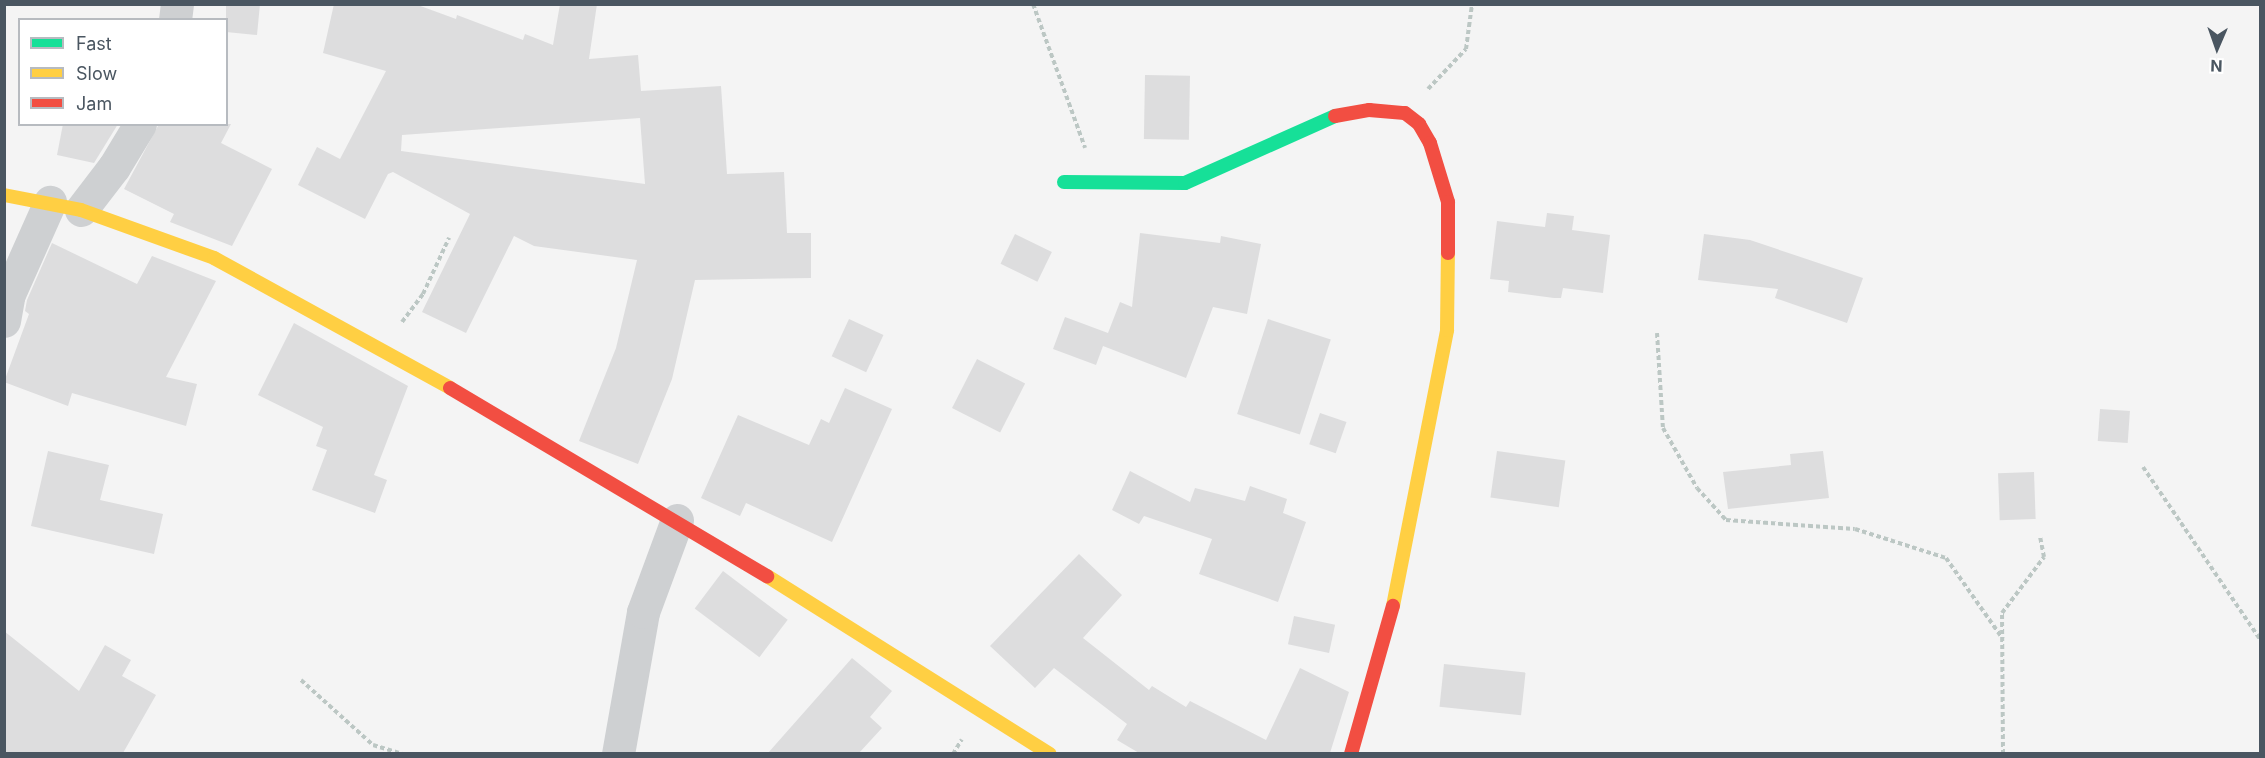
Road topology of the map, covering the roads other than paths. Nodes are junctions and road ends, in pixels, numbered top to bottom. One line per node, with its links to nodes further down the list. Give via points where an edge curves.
1 (139, 126): 4 (street, via 114,167)
2 (1064, 182): 9 (street, via 1096,179 1185,183 1338,115 1369,110 1405,113 1419,124 1430,143 1448,202 1447,330 1398,589)
3 (5, 196): 4 (street)
4 (65, 206): 5 (street, via 9,294); 6 (street, via 214,258 382,349)
5 (4, 321)
6 (676, 520): 7 (street, via 643,612); 8 (street)
7 (618, 753)
8 (1050, 753)
9 (1351, 753)

